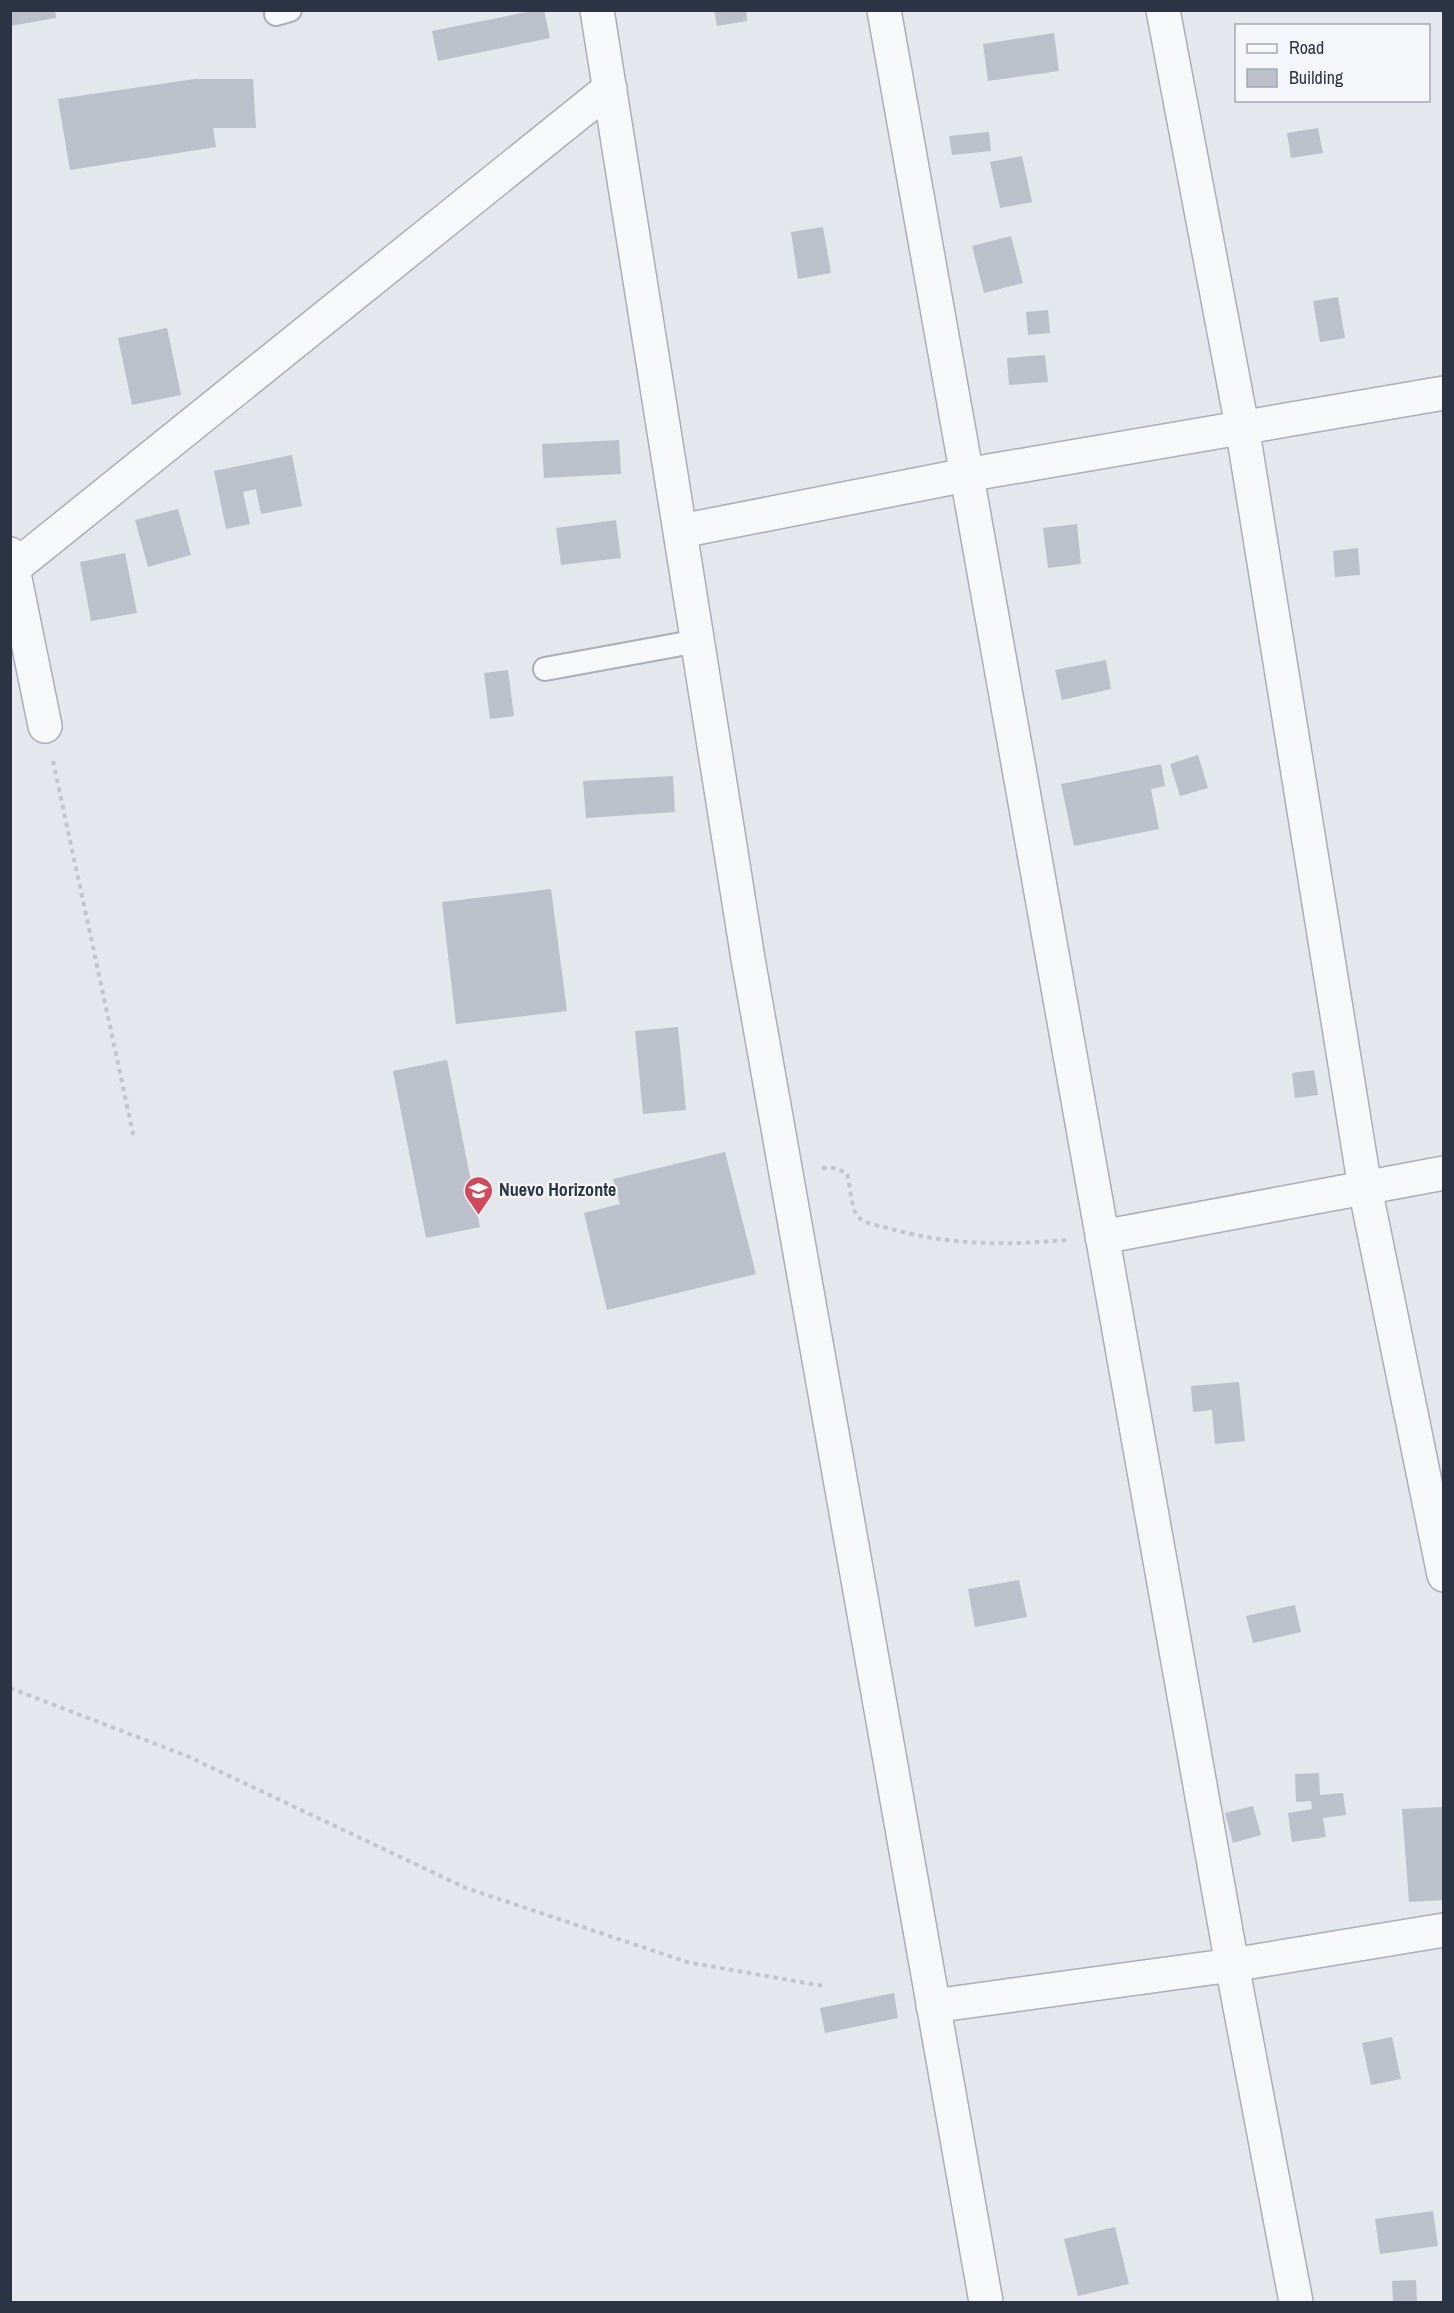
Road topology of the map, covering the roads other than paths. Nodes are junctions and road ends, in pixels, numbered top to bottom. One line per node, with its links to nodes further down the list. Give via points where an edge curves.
1 (597, 10): 4 (street)
2 (884, 10): 7 (street)
3 (1162, 10): 6 (street)
4 (610, 88): 8 (street); 9 (street)
5 (1443, 393): 6 (street)
6 (1242, 426): 7 (street); 14 (street)
7 (966, 475): 8 (street); 15 (street)
8 (681, 531): 10 (street)
9 (11, 564): 12 (street)
10 (698, 641): 11 (lane); 19 (street, via 748,959)
11 (545, 669)
12 (45, 726)
13 (1443, 1173): 14 (street)
14 (1365, 1188): 15 (street); 16 (street)
15 (1102, 1237): 18 (street)
16 (1443, 1575)
17 (1443, 1930): 18 (street)
18 (1232, 1965): 19 (street); 21 (street)
19 (933, 2006): 20 (street)
20 (986, 2302)
21 (1296, 2302)

